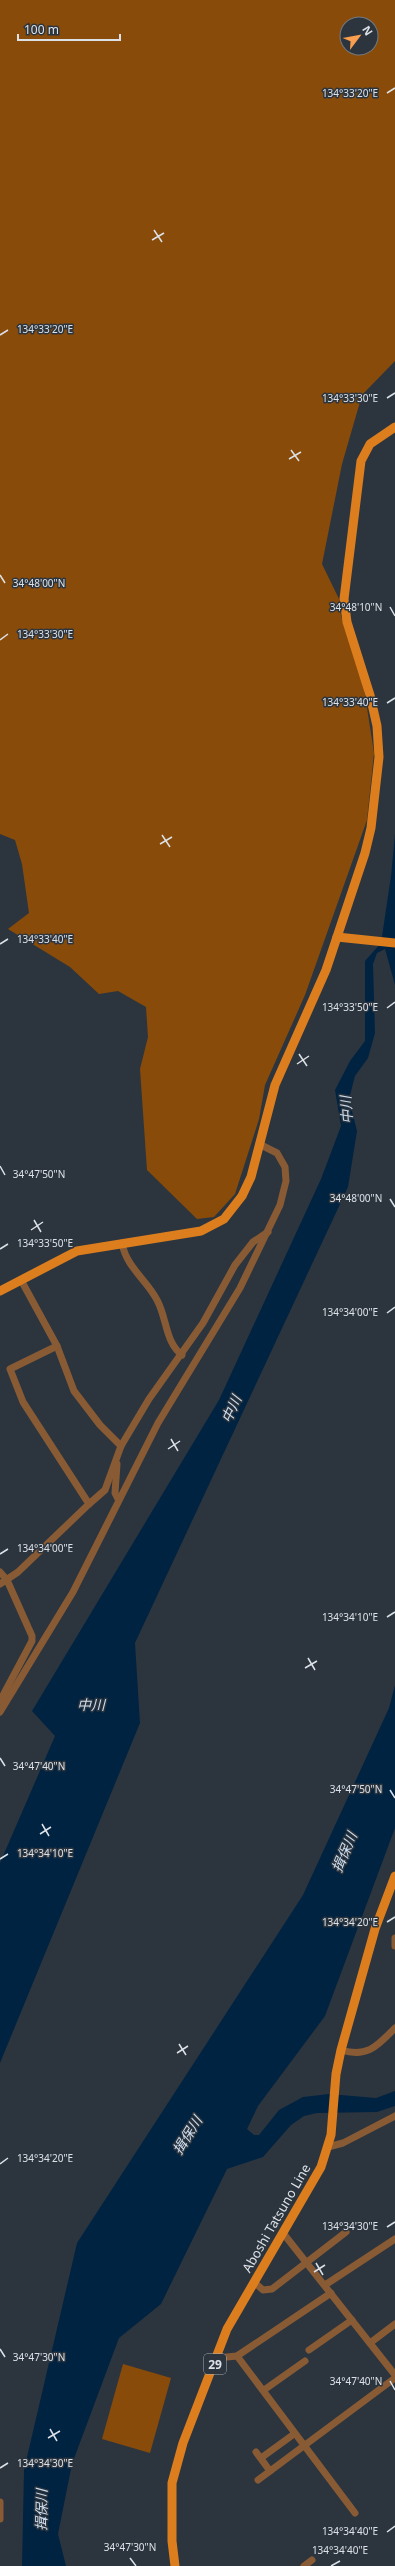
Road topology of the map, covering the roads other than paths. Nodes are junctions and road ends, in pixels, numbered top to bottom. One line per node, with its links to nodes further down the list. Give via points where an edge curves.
1 (395, 427): 2 (main road, via 370,444 361,461 344,599 347,622 374,712 379,757 374,806 366,847)
2 (341, 938): 3 (main road); 4 (main road, via 275,1085)
3 (395, 943)
4 (259, 1144): 5 (street, via 277,1153 286,1167 283,1197); 6 (main road, via 242,1196 224,1219 201,1231)
5 (268, 1232): 10 (street, via 253,1242 235,1265); 13 (street, via 240,1288 158,1423)
6 (122, 1243): 7 (main road, via 77,1251); 10 (street, via 130,1265 154,1294 163,1312 168,1338)
7 (21, 1280): 8 (main road); 9 (street)
8 (0, 1291)
9 (57, 1346): 11 (street, via 74,1391 100,1425); 14 (street, via 10,1369 22,1402)
10 (182, 1355): 11 (street, via 149,1399)
11 (121, 1446): 12 (street)
12 (117, 1460): 13 (street, via 115,1493); 14 (street, via 105,1490)
13 (118, 1499): 19 (street, via 73,1592)
14 (89, 1504): 16 (street)
15 (0, 1572): 16 (street)
16 (7, 1580): 17 (street); 18 (street, via 32,1641)
17 (0, 1584)
18 (0, 1701)
19 (0, 1712)
20 (395, 1876): 24 (main road, Aboshi Tatsuno Line / 29, via 375,1929)
21 (395, 1938): 22 (street)
22 (395, 1946)
23 (395, 2028): 24 (street, via 377,2046 364,2053)
24 (341, 2050): 26 (main road, Aboshi Tatsuno Line / 29)
25 (395, 2116): 26 (street, via 343,2143)
26 (328, 2147): 28 (main road, Aboshi Tatsuno Line / 29, via 315,2180)
27 (346, 2232): 30 (street)
28 (283, 2233): 30 (street); 31 (main road, Aboshi Tatsuno Line / 29)
29 (395, 2239): 32 (street)
30 (307, 2263): 31 (street, via 272,2289 263,2290); 32 (street)
31 (254, 2282): 39 (main road, Aboshi Tatsuno Line / 29, via 227,2329)
32 (325, 2285): 33 (street)
33 (331, 2293): 34 (street); 38 (street)
34 (352, 2320): 36 (street); 37 (street)
35 (395, 2324): 36 (street)
36 (370, 2343): 41 (street)
37 (309, 2350)
38 (237, 2356): 39 (street, via 229,2359); 42 (street)
39 (217, 2358): 53 (main road, Aboshi Tatsuno Line / 29, via 183,2443 172,2483 172,2541)
40 (305, 2360): 42 (street)
41 (395, 2376): 44 (street)
42 (264, 2390): 43 (street)
43 (294, 2434): 44 (street); 46 (street)
44 (304, 2446): 47 (street); 50 (street)
45 (256, 2452): 46 (street)
46 (261, 2458): 47 (street)
47 (270, 2471): 48 (street)
48 (258, 2480)
49 (0, 2502): 51 (street)
50 (355, 2513)
51 (0, 2519)
52 (312, 2560): 54 (street)
53 (175, 2566)
54 (304, 2566)

